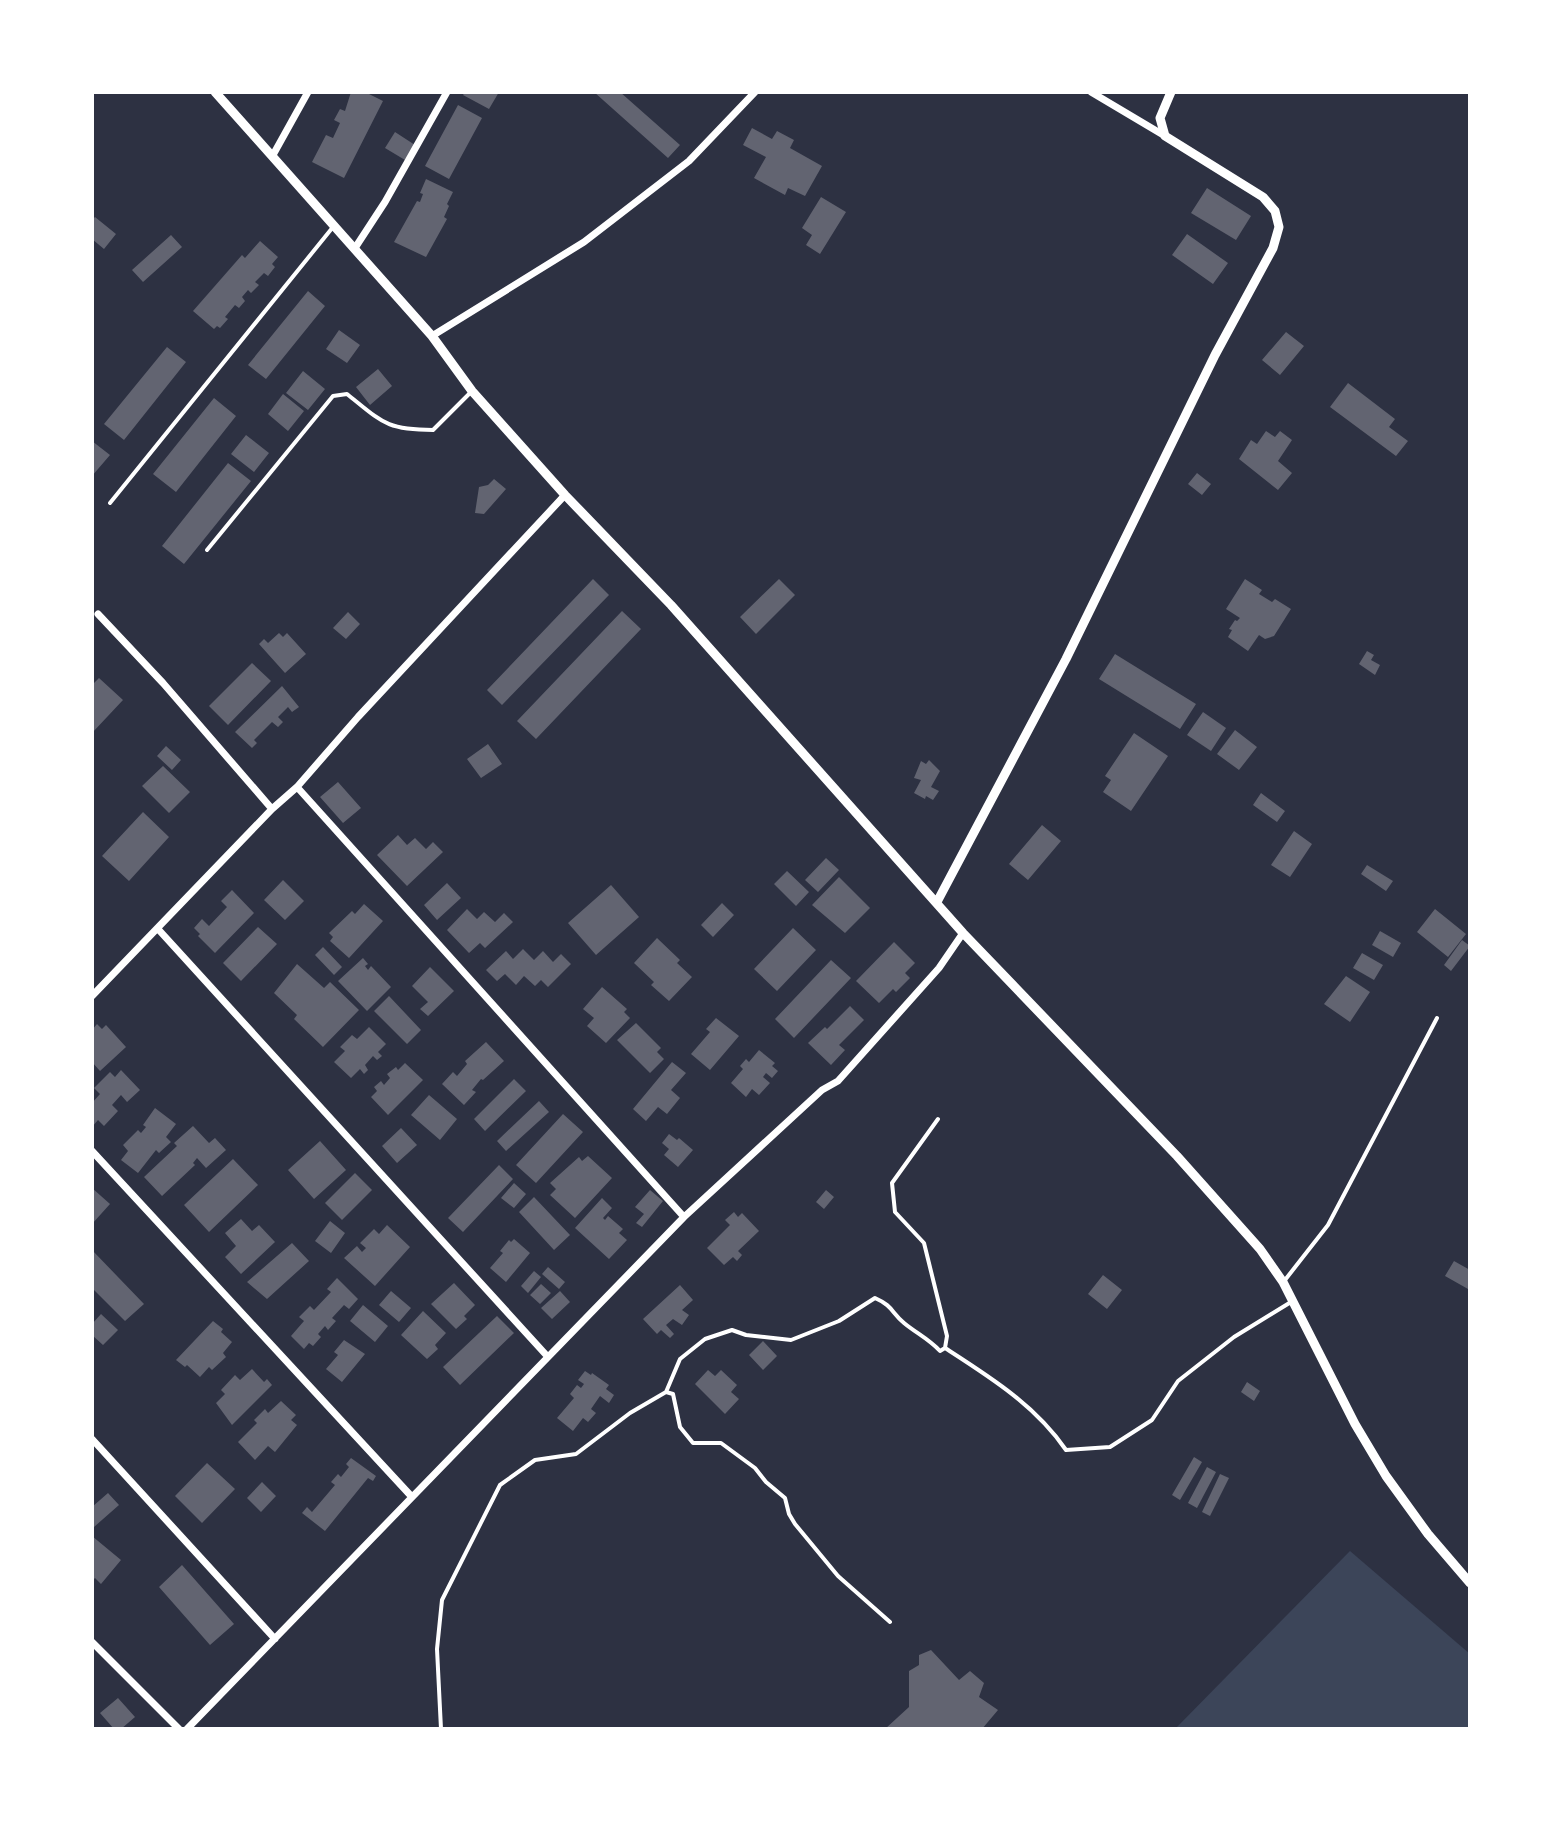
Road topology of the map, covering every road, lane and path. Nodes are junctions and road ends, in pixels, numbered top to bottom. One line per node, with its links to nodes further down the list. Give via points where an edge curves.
1 (215, 92): 10 (street)
2 (308, 92): 10 (street)
3 (447, 92): 12 (street)
4 (755, 92): 13 (street, via 689,161 595,234)
5 (1091, 92): 8 (street)
6 (1171, 92): 7 (street)
7 (1160, 118): 8 (street); 9 (street)
8 (1143, 123): 9 (street)
9 (1165, 136): 21 (street, via 1263,197 1279,227 1273,248)
10 (273, 155): 11 (street)
11 (335, 226): 12 (street); 16 (lane)
12 (355, 248): 13 (street)
13 (432, 336): 14 (street)
14 (472, 391): 15 (street); 17 (lane, via 433,430 387,426 347,394 333,396)
15 (565, 495): 19 (street); 21 (street, via 671,605)
16 (110, 503)
17 (207, 550)
18 (98, 614): 20 (street)
19 (297, 787): 20 (street); 28 (street)
20 (272, 809): 22 (street)
21 (937, 902): 23 (street)
22 (158, 929): 24 (street); 32 (street)
23 (963, 933): 28 (street, via 939,968 838,1081); 29 (street, via 1177,1156)
24 (92, 996)
25 (1437, 1018): 29 (lane, via 1328,1225)
26 (938, 1119): 31 (lane, via 892,1183 895,1212 924,1243 947,1336)
27 (92, 1151): 35 (street)
28 (684, 1217): 32 (street)
29 (1283, 1282): 30 (street)
30 (1293, 1301): 31 (lane, via 1208,1356 1178,1381 1152,1420 1110,1447 1066,1450 1049,1426 1020,1401); 36 (street, via 1386,1476)
31 (945, 1348): 33 (lane, via 940,1351 890,1305 875,1298 839,1321 791,1340 732,1330 705,1339 680,1359)
32 (548, 1357): 35 (street)
33 (666, 1392): 37 (lane, via 673,1394 680,1427 693,1443 721,1443 743,1456 785,1498 795,1524 838,1576); 42 (lane, via 576,1454 535,1460 500,1485 442,1600 437,1649)
34 (92, 1439): 38 (street)
35 (412, 1497): 38 (street)
36 (1470, 1583)
37 (890, 1622)
38 (275, 1639): 41 (street)
39 (92, 1642): 40 (street)
40 (179, 1729)
41 (187, 1729)
42 (441, 1729)

